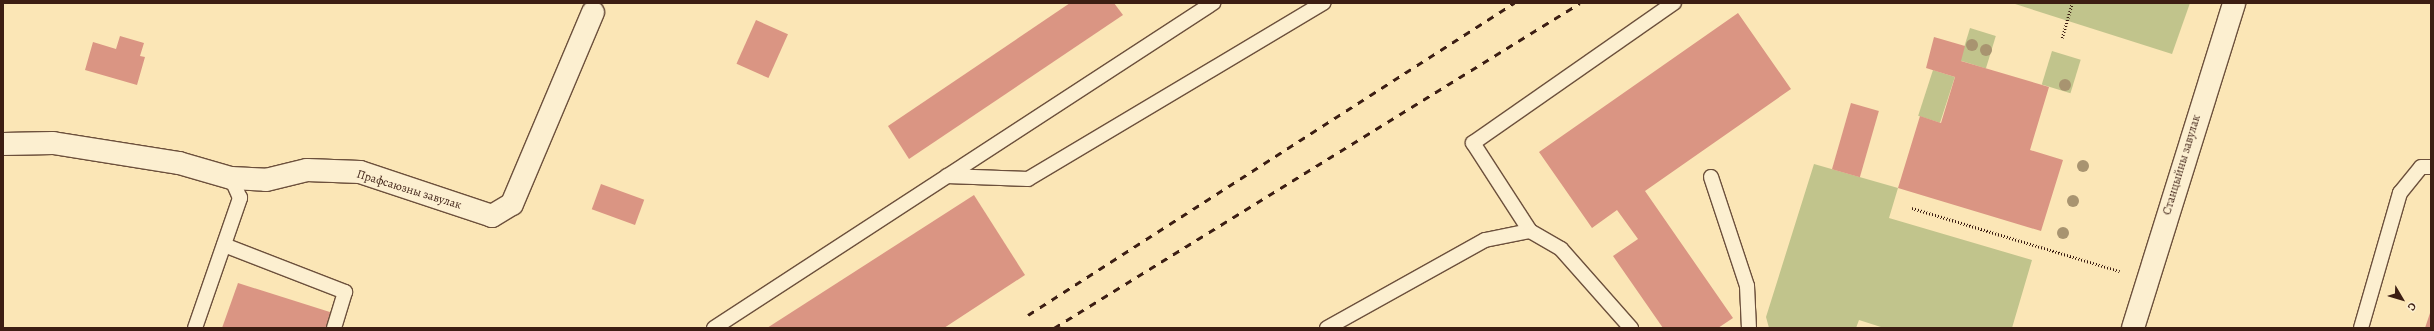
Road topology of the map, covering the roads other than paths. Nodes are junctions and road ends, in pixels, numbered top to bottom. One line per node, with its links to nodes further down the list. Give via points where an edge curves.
1 (1213, 3): 8 (lane)
2 (1323, 3): 8 (lane, via 1028,179)
3 (1674, 3): 11 (lane, via 1473,143)
4 (2234, 3): 19 (street, Станцыйны завулак)
5 (593, 12): 10 (street, Прафсаюзны завулак, via 512,204 492,216 360,172 307,170 266,180)
6 (3, 144): 10 (street, Прафсаюзны завулак, via 53,143 179,163)
7 (2431, 167): 20 (lane, via 2421,167 2400,192)
8 (947, 176): 15 (lane)
9 (1711, 177): 18 (lane, via 1747,286)
10 (230, 178): 12 (lane, via 240,198)
11 (1530, 231): 16 (lane, via 1485,240); 17 (lane, via 1561,248)
12 (224, 245): 13 (lane); 14 (lane, via 345,292)
13 (195, 328)
14 (334, 328)
15 (714, 328)
16 (1326, 328)
17 (1631, 328)
18 (1749, 328)
19 (2134, 328)
20 (2361, 328)

